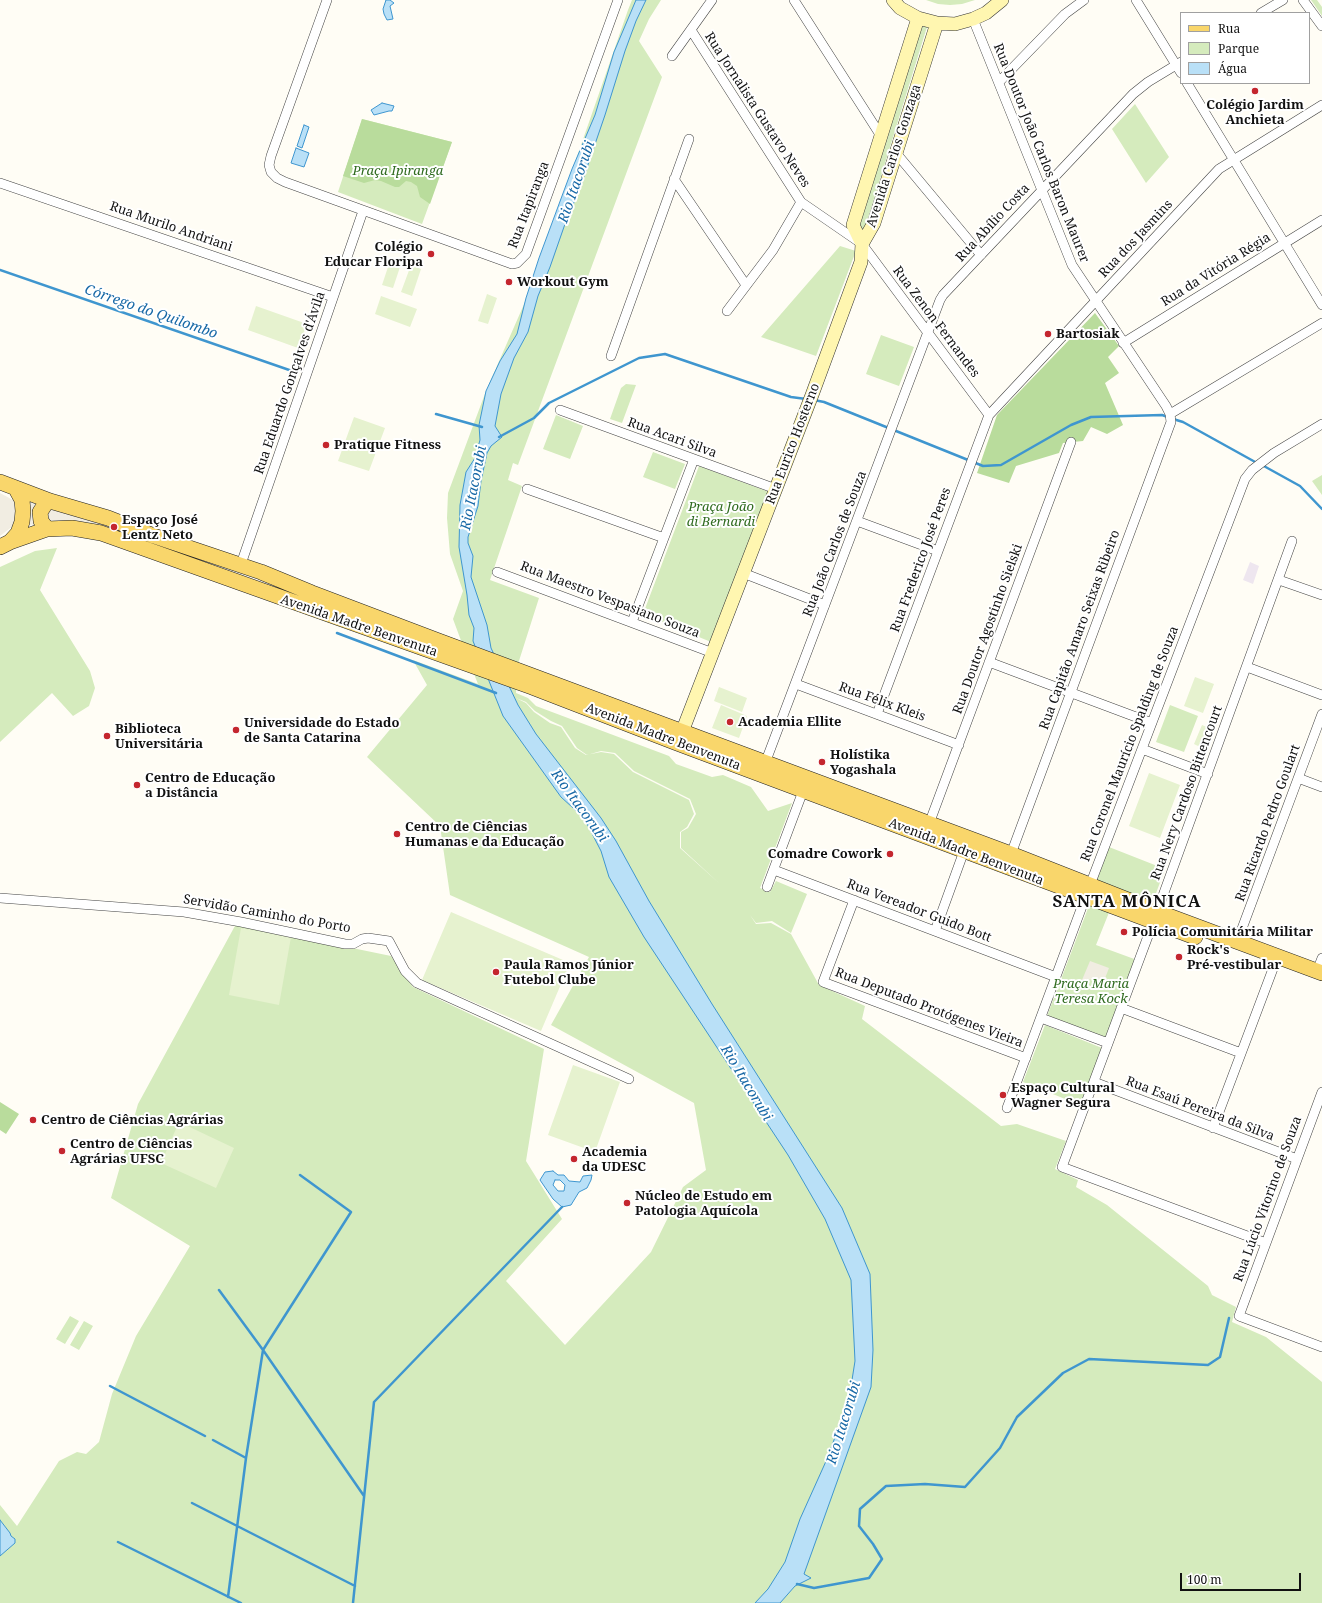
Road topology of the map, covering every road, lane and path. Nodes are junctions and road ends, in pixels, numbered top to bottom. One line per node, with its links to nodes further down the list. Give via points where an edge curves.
1 (327, 0): 30 (street, via 269,165 272,172 281,180)
2 (618, 0): 30 (street, Rua Itapiranga, via 522,260 518,263 505,263)
3 (712, 0): 16 (street)
4 (794, 0): 22 (street)
5 (892, 0): 12 (street, via 900,8)
6 (1002, 0): 13 (street, via 986,13)
7 (1084, 0): 19 (street, via 1065,14)
8 (1136, 0): 18 (street)
9 (1283, 0): 11 (street)
10 (1303, 0): 15 (street)
11 (1263, 12)
12 (918, 18): 14 (street); 22 (street, Avenida Carlos Gonzaga)
13 (973, 19): 14 (street, via 955,24); 19 (street, Rua Doutor João Carlos Baron Maurer)
14 (937, 23): 24 (street, Avenida Carlos Gonzaga)
15 (1322, 26)
16 (691, 30): 17 (street); 29 (street, Rua Jornalista Gustavo Neves)
17 (672, 56)
18 (1178, 63): 28 (street, Rua Abílio Costa, via 1140,88)
19 (999, 82): 28 (street, Rua Doutor João Carlos Baron Maurer)
20 (1188, 84): 25 (street)
21 (1322, 104): 25 (street, Rua dos Jasmins)
22 (881, 136): 33 (street, Avenida Carlos Gonzaga, via 853,224)
23 (689, 139): 26 (street)
24 (896, 153): 33 (street, Avenida Carlos Gonzaga, via 874,223); 34 (street)
25 (1234, 160): 32 (street); 37 (street, Rua dos Jasmins, via 1219,169)
26 (674, 179): 35 (street); 43 (street)
27 (0, 183): 36 (street, Rua Murilo Andriani)
28 (1043, 190): 34 (street, Rua Abílio Costa); 37 (street, Rua Doutor João Carlos Baron Maurer, via 1072,265)
29 (801, 202): 33 (street, Rua Jornalista Gustavo Neves); 35 (street, via 773,250)
30 (363, 211): 36 (street, Rua Eduardo Gonçalves d'Ávila)
31 (1322, 220): 32 (street, Rua da Vitória Régia)
32 (1284, 243): 38 (street); 42 (street, Rua da Vitória Régia)
33 (862, 244): 41 (street, Rua Zenon Fernandes); 54 (street, Rua Eurico Hosterno, via 861,262)
34 (981, 255): 41 (street, Rua Abílio Costa, via 943,295)
35 (746, 285): 39 (street)
36 (333, 297): 62 (street, Rua Eduardo Gonçalves d'Ávila)
37 (1096, 300): 42 (street, Rua Doutor João Carlos Baron Maurer); 45 (street, Rua dos Jasmins)
38 (1322, 305)
39 (727, 311)
40 (1322, 323): 46 (street)
41 (928, 333): 45 (street, Rua Zenon Fernandes); 56 (street, Rua João Carlos de Souza)
42 (1124, 343): 46 (street, Rua Doutor João Carlos Baron Maurer)
43 (611, 356)
44 (560, 410): 49 (street, Rua Acari Silva)
45 (989, 415): 61 (street, Rua Frederico José Peres)
46 (1171, 417): 77 (street, Rua Capitão Amaro Seixas Ribeiro)
47 (1322, 424): 81 (street, Rua Coronel Maurício Spalding de Souza, via 1274,453 1252,470 1245,479)
48 (1071, 442): 74 (street, Rua Doutor Agostinho Sielski)
49 (694, 459): 54 (street, Rua Acari Silva); 58 (street)
50 (0, 482): 52 (main road, Avenida Madre Benvenuta)
51 (0, 489): 52 (main road, Avenida Madre Benvenuta)
52 (16, 489): 55 (main road, Avenida Madre Benvenuta); 60 (main road, via 24,511 22,522 18,533)
53 (527, 489): 58 (street)
54 (776, 490): 65 (street, Rua Eurico Hosterno)
55 (50, 500): 57 (main road, via 40,512 41,522); 62 (main road, Avenida Madre Benvenuta)
56 (857, 521): 61 (street); 70 (street, Rua João Carlos de Souza)
57 (47, 530): 60 (main road, Avenida Madre Benvenuta); 64 (main road, Avenida Madre Benvenuta, via 72,528 102,533)
58 (664, 538): 71 (street)
59 (1292, 541): 67 (street, Rua Nery Cardoso Bittencourt)
60 (5, 545)
61 (938, 551): 79 (street, Rua Frederico José Peres)
62 (241, 564): 64 (main road, via 236,569); 66 (main road, Avenida Madre Benvenuta)
63 (498, 572): 71 (street, Rua Maestro Vespasiano Souza)
64 (213, 573): 68 (main road, Avenida Madre Benvenuta)
65 (744, 573): 70 (street); 72 (street, Rua Eurico Hosterno)
66 (271, 576): 68 (main road); 73 (main road, Avenida Madre Benvenuta)
67 (1279, 580): 69 (street); 75 (street, Rua Nery Cardoso Bittencourt)
68 (258, 590): 73 (main road, Avenida Madre Benvenuta)
69 (1322, 595)
70 (825, 605): 76 (street, Rua João Carlos de Souza)
71 (632, 622): 72 (street, Rua Maestro Vespasiano Souza)
72 (713, 653): 82 (street, Rua Eurico Hosterno)
73 (476, 661): 82 (main road, Avenida Madre Benvenuta, via 532,687); 82 (main road, Avenida Madre Benvenuta, via 524,673)
74 (989, 662): 77 (street); 83 (street, Rua Doutor Agostinho Sielski)
75 (1247, 667): 78 (street); 86 (street, Rua Nery Cardoso Bittencourt)
76 (796, 684): 79 (street, Rua Félix Kleis); 85 (street, Rua João Carlos de Souza)
77 (1071, 693): 81 (street); 92 (street, Rua Capitão Amaro Seixas Ribeiro)
78 (1322, 695)
79 (877, 714): 83 (street, Rua Félix Kleis)
80 (1322, 714): 87 (street, Rua Ricardo Pedro Goulart)
81 (1152, 723): 84 (street, Rua Coronel Maurício Spalding de Souza)
82 (680, 738): 85 (main road, Avenida Madre Benvenuta)
83 (959, 745): 90 (street, Rua Doutor Agostinho Sielski)
84 (1142, 749): 86 (street); 95 (street, Rua Coronel Maurício Spalding de Souza)
85 (763, 769): 89 (main road, Avenida Madre Benvenuta); 90 (main road, Avenida Madre Benvenuta)
86 (1208, 774): 98 (street, Rua Nery Cardoso Bittencourt)
87 (1298, 778): 88 (street); 100 (street, Rua Ricardo Pedro Goulart)
88 (1322, 787)
89 (803, 791): 91 (main road, Avenida Madre Benvenuta); 93 (street)
90 (929, 824): 92 (main road, Avenida Madre Benvenuta)
91 (964, 851): 95 (main road, Avenida Madre Benvenuta); 99 (street)
92 (1011, 854): 95 (main road, Avenida Madre Benvenuta)
93 (774, 870): 94 (street); 97 (street, Rua Vereador Guido Bott)
94 (767, 887)
95 (1088, 891): 98 (main road, Avenida Madre Benvenuta); 103 (street, Rua Coronel Maurício Spalding de Souza)
96 (0, 898): 109 (street, Servidão Caminho do Porto, via 184,912 345,944 353,944 368,938 389,940 405,970 417,983)
97 (854, 900): 99 (street, Rua Vereador Guido Bott); 108 (street, Rua Deputado Protógenes Vieira, via 823,982)
98 (1155, 917): 100 (main road, Avenida Madre Benvenuta); 101 (main road, Avenida Madre Benvenuta); 104 (street, Rua Nery Cardoso Bittencourt)
99 (935, 931): 103 (street, Rua Vereador Guido Bott)
100 (1237, 942): 102 (main road, Avenida Madre Benvenuta)
101 (1274, 966): 102 (main road, Avenida Madre Benvenuta); 107 (street)
102 (1321, 972)
103 (1056, 977): 105 (street, Rua Coronel Maurício Spalding de Souza)
104 (1121, 1008): 106 (street, Rua Nery Cardoso Bittencourt); 107 (street)
105 (1041, 1018): 106 (street); 108 (street, Rua Coronel Maurício Spalding de Souza)
106 (1108, 1044): 110 (street, Rua Nery Cardoso Bittencourt)
107 (1241, 1053): 113 (street)
108 (1026, 1058): 112 (street, Rua Coronel Maurício Spalding de Souza)
109 (629, 1079)
110 (1094, 1082): 113 (street, Rua Esaú Pereira da Silva); 115 (street, Rua Nery Cardoso Bittencourt, via 1062,1167)
111 (1322, 1092): 114 (street, Rua Lúcio Vitorino de Souza)
112 (1007, 1108)
113 (1213, 1128): 114 (street, Rua Esaú Pereira da Silva)
114 (1297, 1159): 115 (street, Rua Lúcio Vitorino de Souza)
115 (1266, 1243): 116 (street, Rua Lúcio Vitorino de Souza, via 1239,1316)
116 (1322, 1347)

